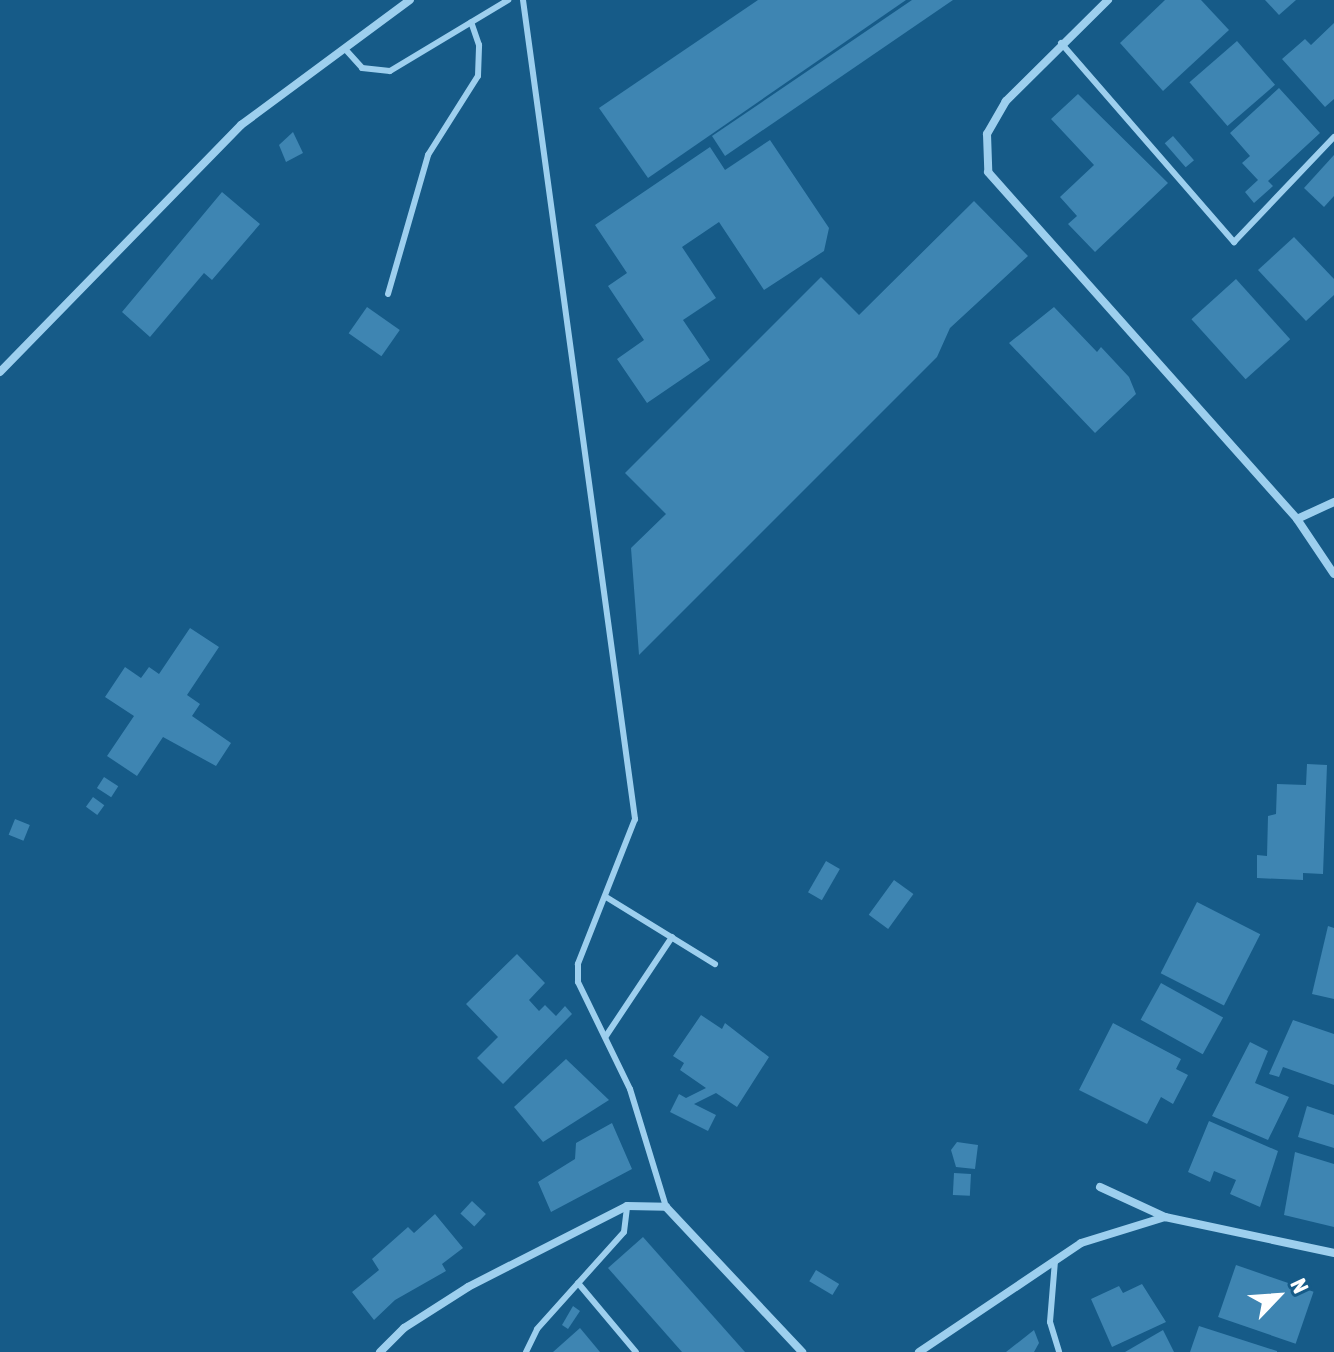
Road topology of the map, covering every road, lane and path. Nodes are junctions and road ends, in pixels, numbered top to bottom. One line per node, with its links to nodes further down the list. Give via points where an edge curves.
1 (410, 0): 7 (street)
2 (508, 0): 5 (lane)
3 (523, 0): 14 (lane, via 635,819)
4 (1108, 0): 6 (street)
5 (471, 22): 7 (lane, via 390,71 362,68); 9 (lane, via 479,45 478,76 428,155)
6 (1061, 42): 8 (lane, via 1234,242); 12 (street, via 1006,101 987,134 988,172)
7 (346, 50): 10 (street, via 241,125)
8 (1334, 137)
9 (388, 294)
10 (0, 372)
11 (1334, 502): 12 (street)
12 (1297, 519): 13 (street)
13 (1334, 574)
14 (606, 897): 15 (lane); 17 (lane, via 578,964 578,982)
15 (672, 937): 16 (lane); 17 (lane)
16 (715, 964)
17 (606, 1036): 20 (lane, via 630,1089)
18 (1100, 1187): 21 (street)
19 (627, 1206): 20 (street); 24 (lane, via 624,1232); 25 (street, via 468,1287 404,1328)
20 (666, 1207): 28 (street)
21 (1165, 1217): 22 (street); 23 (street, via 1081,1243)
22 (1334, 1253)
23 (1055, 1261): 29 (street); 30 (lane, via 1050,1322)
24 (578, 1283): 26 (lane, via 537,1329); 27 (lane)
25 (380, 1352)
26 (526, 1352)
27 (636, 1352)
28 (802, 1352)
29 (919, 1352)
30 (1059, 1352)

